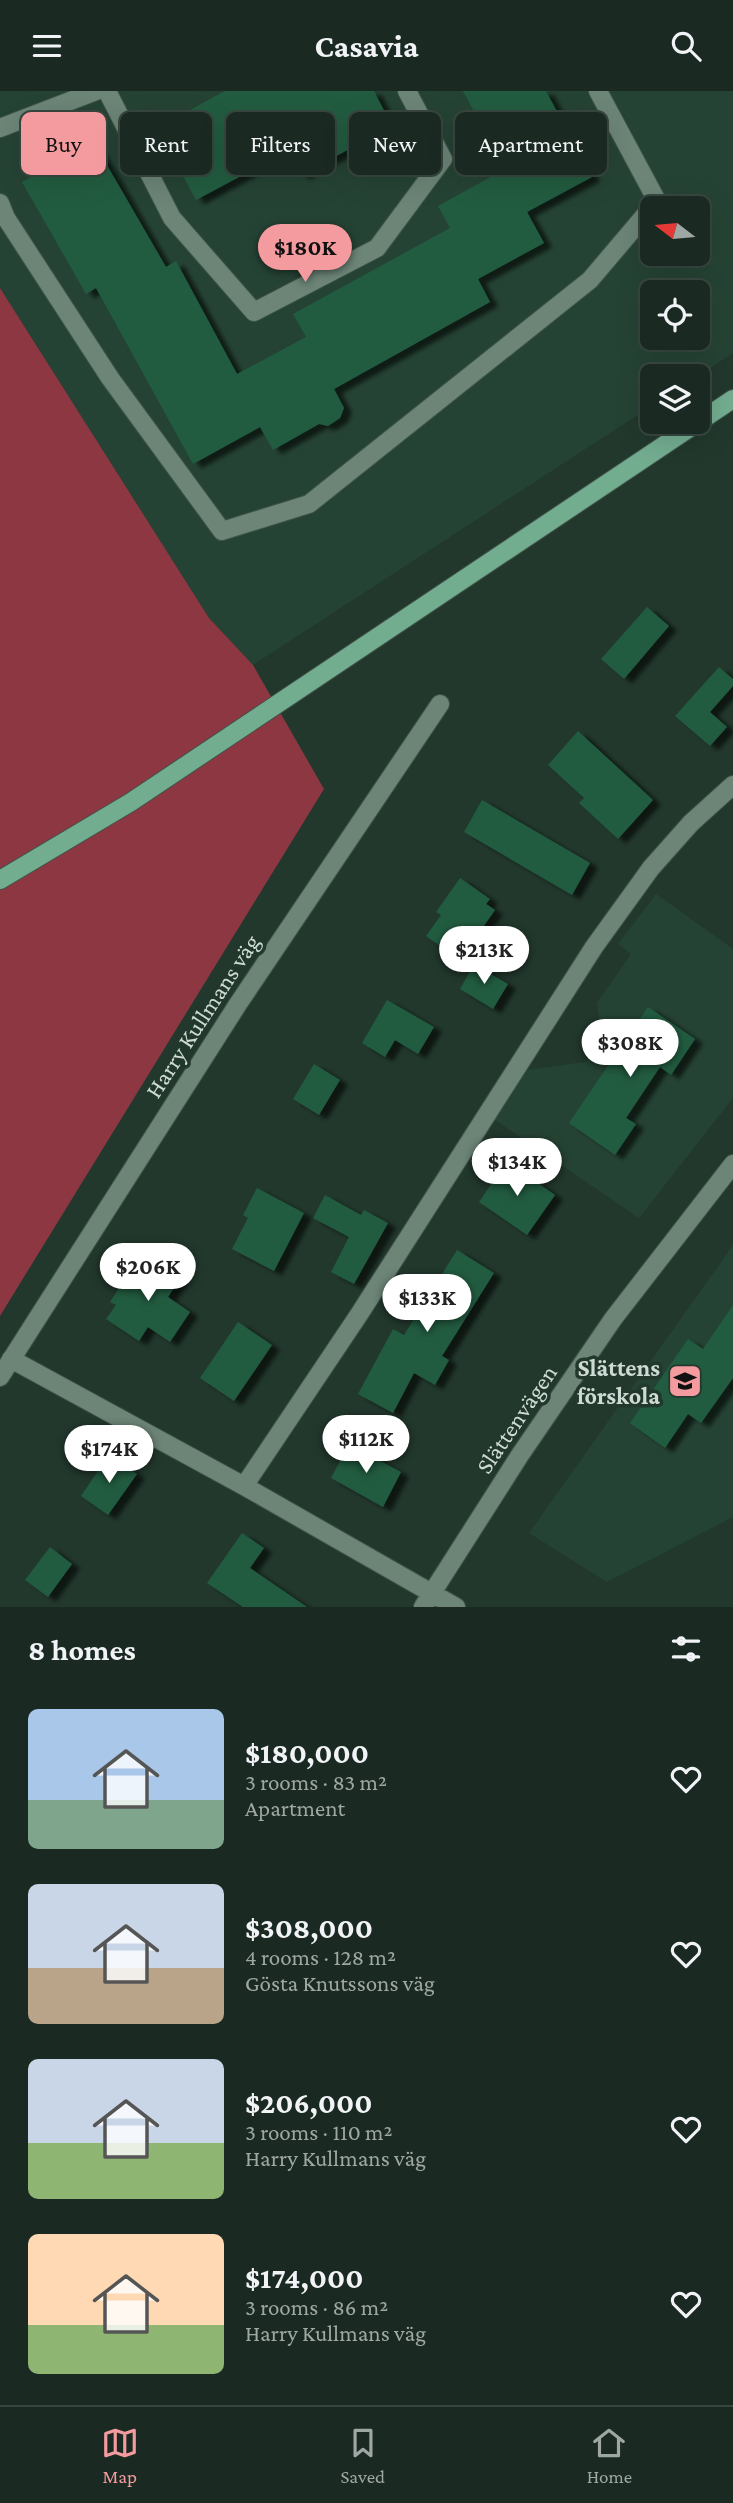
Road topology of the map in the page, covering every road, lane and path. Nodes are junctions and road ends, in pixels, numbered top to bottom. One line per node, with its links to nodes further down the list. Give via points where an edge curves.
1 (96, 91): 5 (street)
2 (107, 91): 3 (street, via 172,218 254,312 377,248 443,159)
3 (407, 91)
4 (598, 91): 6 (street, via 657,201 590,280 309,504 222,531 110,377)
5 (0, 128)
6 (0, 202)
7 (733, 399): 10 (main road, via 131,802)
8 (440, 704): 12 (street, Harry Kullmans väg, via 238,1004)
9 (733, 785): 14 (street, via 659,859 594,947)
10 (0, 880)
11 (733, 1164): 15 (street, Slättenvägen, via 613,1319)
12 (11, 1359): 13 (street, Harry Kullmans väg); 14 (street)
13 (0, 1377)
14 (244, 1486): 15 (street)
15 (428, 1600): 16 (street)
16 (456, 1607)

